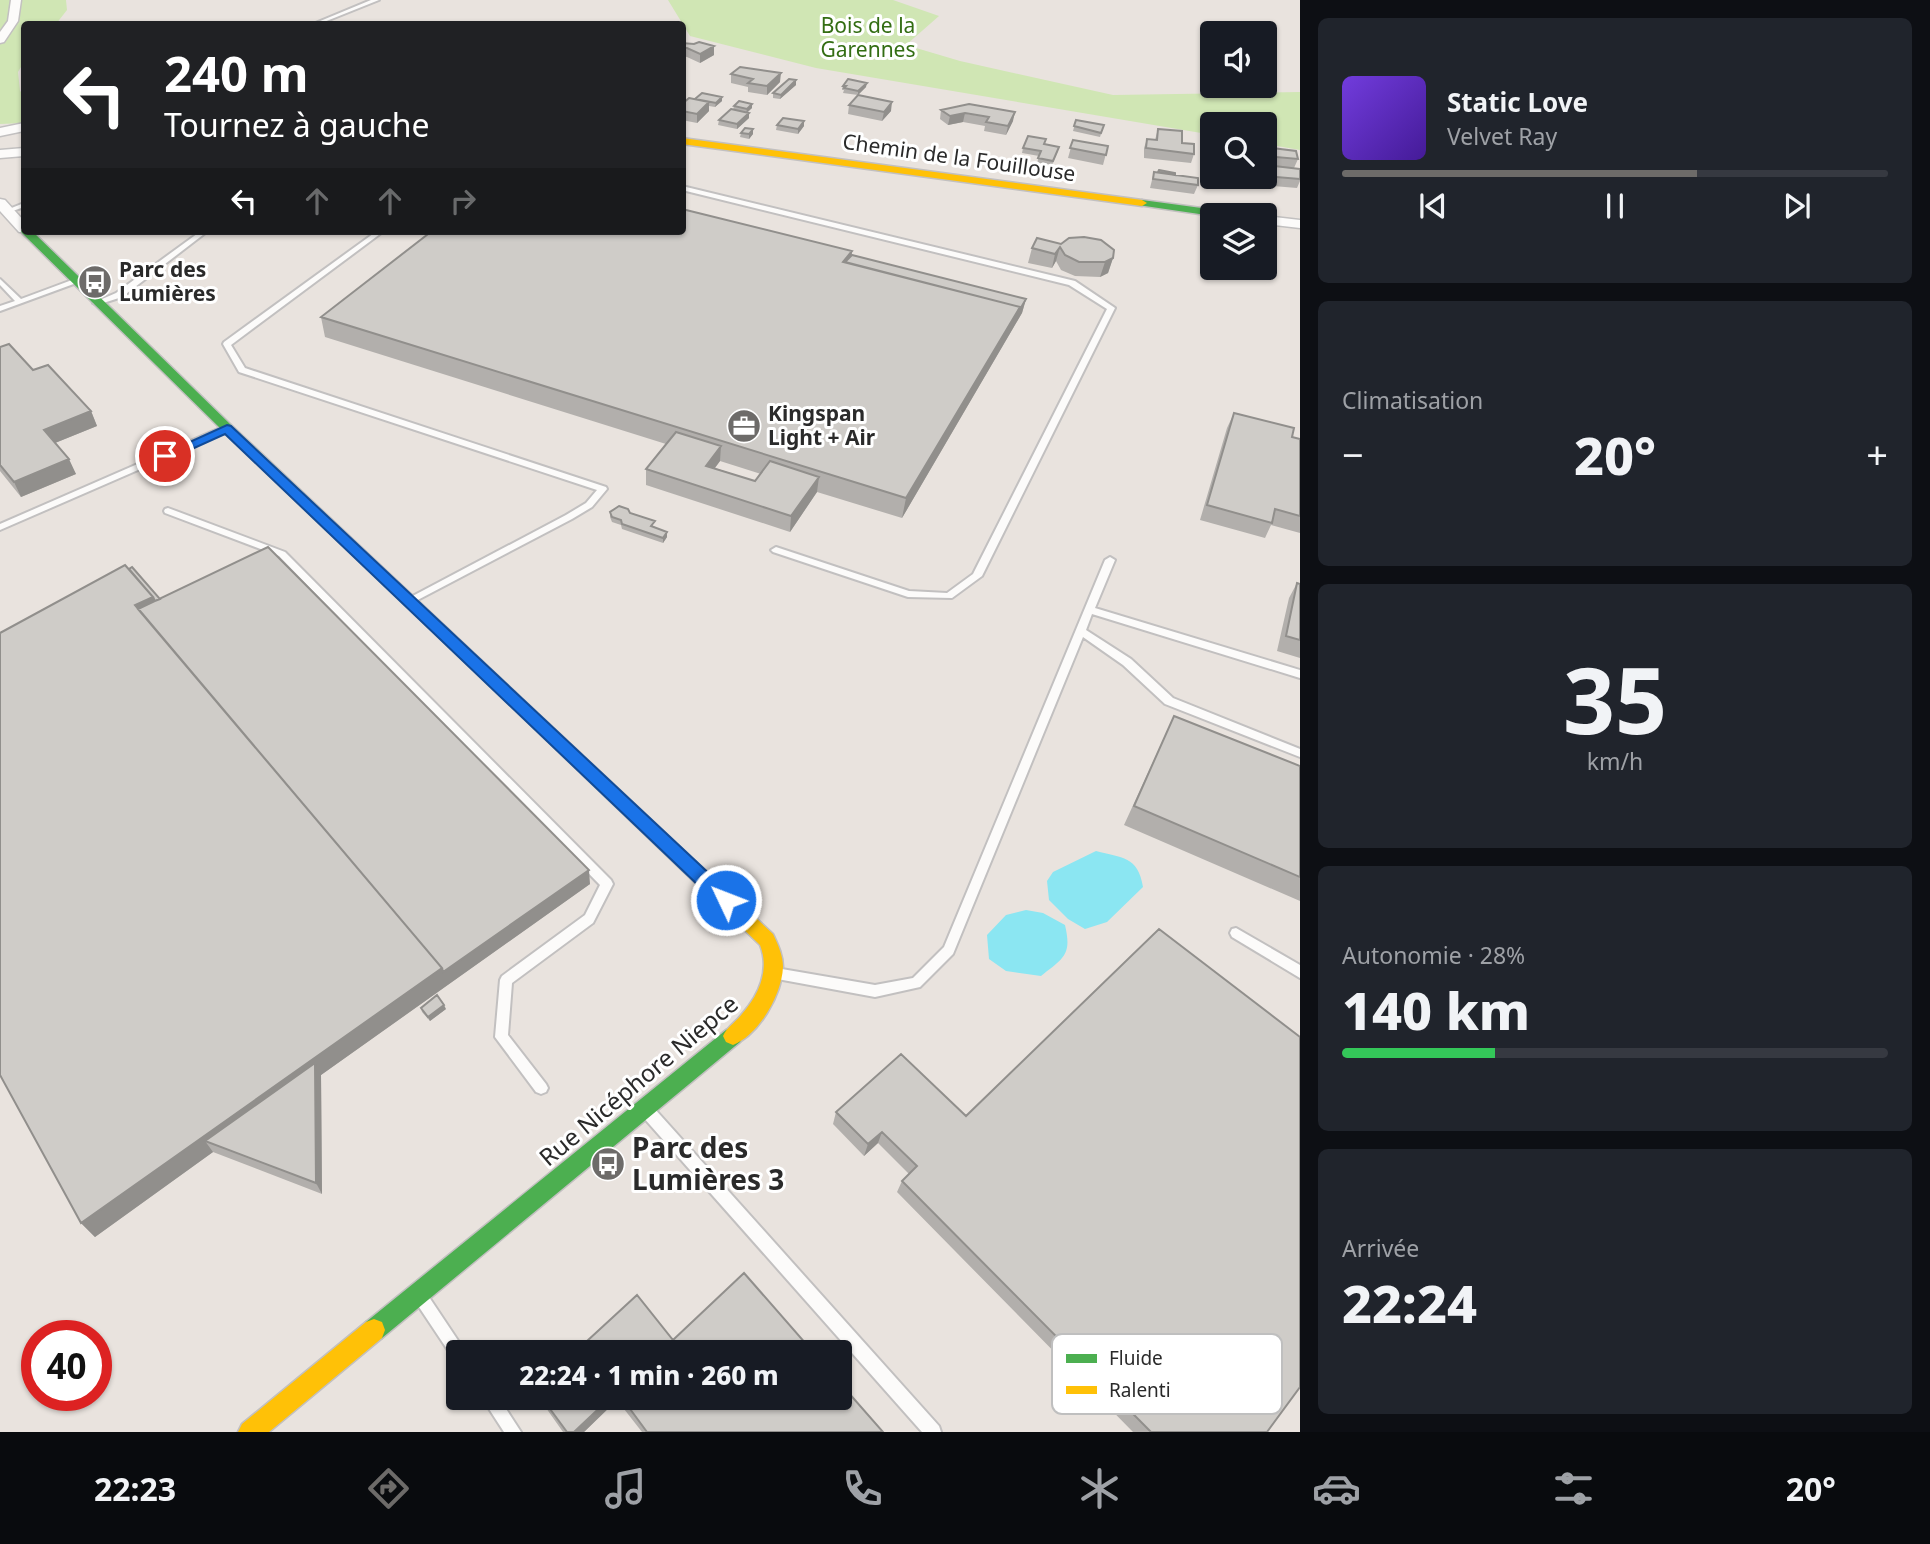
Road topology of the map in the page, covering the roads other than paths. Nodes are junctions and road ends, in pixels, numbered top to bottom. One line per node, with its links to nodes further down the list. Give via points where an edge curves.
1 (16, 0): 4 (street, via 13,21)
2 (376, 0): 3 (lane)
3 (324, 21)
4 (0, 40)
5 (3, 127): 6 (street)
6 (21, 127)
7 (686, 142): 13 (street, Chemin de la Fouillouse)
8 (21, 153): 9 (street)
9 (3, 158)
10 (686, 189): 28 (lane, via 1072,283 1111,308 977,576 949,596 908,594)
11 (21, 205): 12 (lane)
12 (3, 207): 16 (street)
13 (1200, 211)
14 (1277, 221): 15 (street)
15 (1300, 224)
16 (21, 226)
17 (30, 235): 21 (street)
18 (200, 235): 23 (lane, via 119,295)
19 (376, 235): 30 (lane, via 227,344 242,370 603,489 569,517)
20 (0, 281): 22 (lane)
21 (75, 282): 22 (lane); 23 (street)
22 (20, 302): 24 (lane)
23 (97, 303): 25 (street)
24 (0, 309)
25 (227, 428): 27 (lane); 30 (street)
26 (168, 511): 38 (lane, via 282,554 607,884 589,919 506,980 501,1037)
27 (0, 527)
28 (776, 550)
29 (1110, 560): 31 (lane)
30 (410, 601): 37 (street, via 746,919 771,946)
31 (1090, 610): 32 (lane); 33 (lane)
32 (1081, 631): 34 (lane, via 1127,662 1168,701); 37 (lane, via 949,950 916,983 875,991)
33 (1300, 674)
34 (1300, 753)
35 (1236, 933): 36 (lane)
36 (1300, 972)
37 (773, 973): 39 (street, Rue Nicéphore Niepce, via 763,1005 747,1025)
38 (541, 1088)
39 (644, 1108): 40 (street, Rue Nicéphore Niepce); 45 (lane)
40 (418, 1294): 41 (lane); 43 (street, Rue Nicéphore Niepce)
41 (449, 1340)
42 (498, 1410): 44 (lane)
43 (250, 1432)
44 (513, 1432)
45 (933, 1432)

